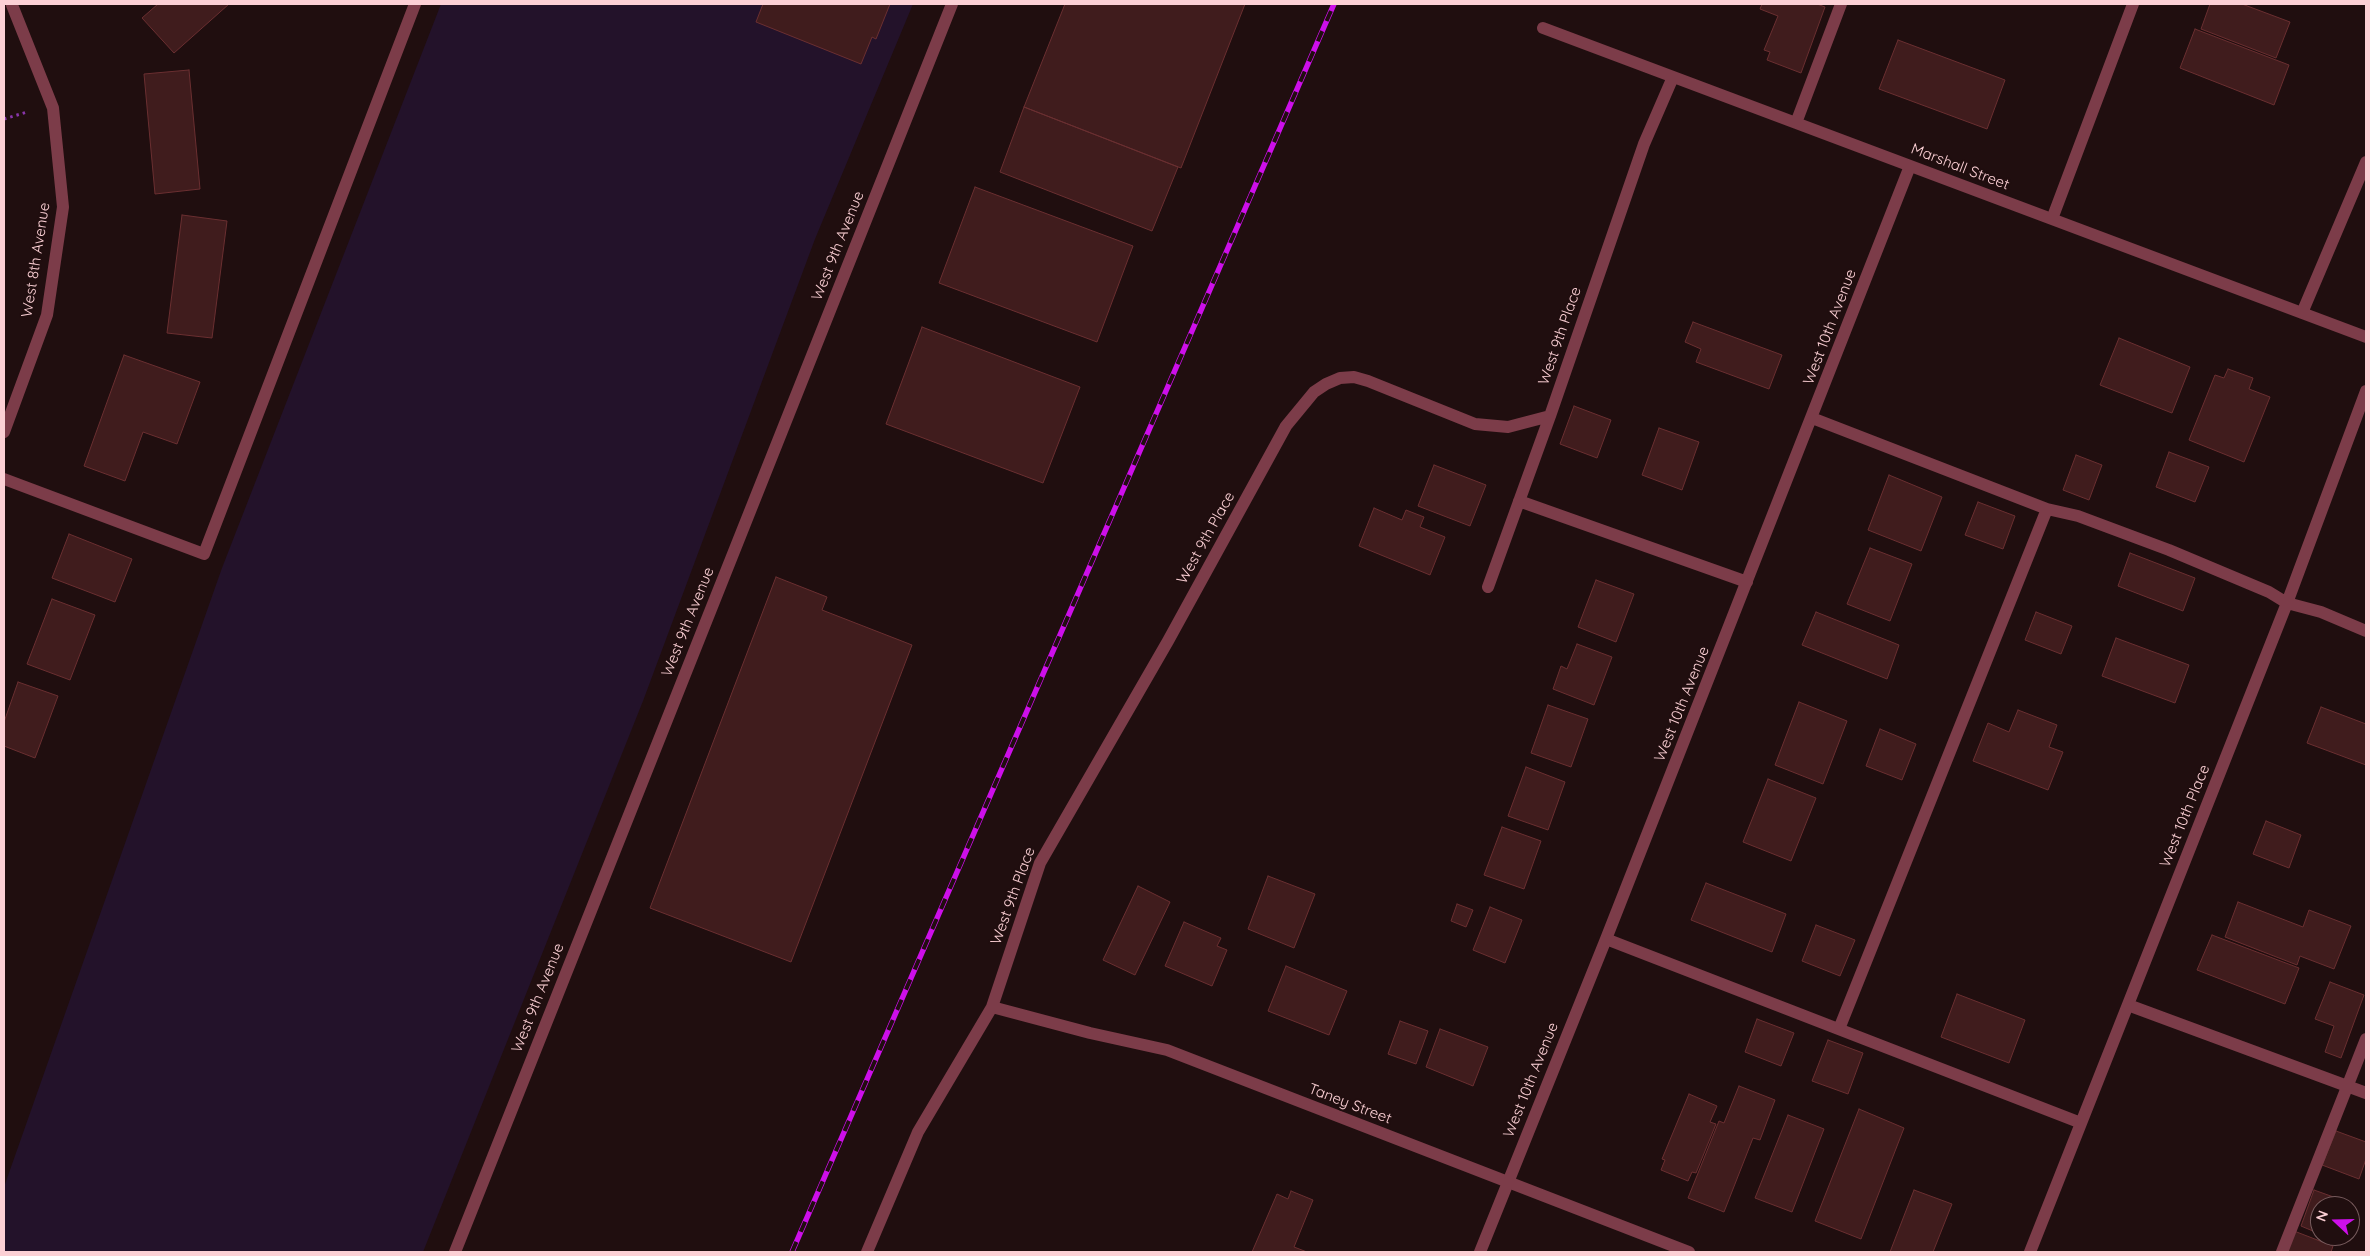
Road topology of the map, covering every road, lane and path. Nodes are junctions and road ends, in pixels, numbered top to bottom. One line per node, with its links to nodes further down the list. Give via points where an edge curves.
1 (415, 4): 20 (street, via 204,554)
2 (952, 4): 36 (street, West 9th Avenue)
3 (1841, 4): 10 (street)
4 (2133, 4): 13 (street)
5 (10, 5): 19 (street, West 8th Avenue, via 53,108 63,207 47,315)
6 (1543, 28): 7 (street, Marshall Street)
7 (1673, 76): 10 (street, Marshall Street); 17 (street, West 9th Place, via 1644,144)
8 (27, 112): 9 (path)
9 (4, 119)
10 (1796, 123): 12 (street, Marshall Street)
11 (2366, 162): 14 (street)
12 (1910, 166): 13 (street, Marshall Street); 18 (street, West 10th Avenue)
13 (2052, 219): 14 (street, Marshall Street)
14 (2302, 313): 15 (street, Marshall Street)
15 (2366, 337)
16 (2366, 391): 25 (street, West 10th Place)
17 (1550, 416): 21 (street); 29 (street, West 9th Place, via 1508,427 1475,424 1354,377 1340,378 1314,392 1286,426 1168,641 1040,863)
18 (1812, 418): 22 (street); 23 (street, West 10th Avenue)
19 (4, 432)
20 (4, 479)
21 (1519, 500): 23 (street); 24 (street)
22 (2047, 509): 25 (street, via 2078,516 2168,550 2269,592); 30 (street)
23 (1747, 582): 27 (street, West 10th Avenue)
24 (1488, 587)
25 (2287, 603): 26 (street, via 2321,612); 28 (street, West 10th Place)
26 (2366, 631)
27 (1606, 939): 30 (street); 35 (street, West 10th Avenue)
28 (2128, 1005): 32 (street); 34 (street, West 10th Place)
29 (992, 1007): 35 (street, Taney Street, via 1166,1050); 37 (street, West 9th Place, via 918,1132)
30 (1839, 1029): 34 (street)
31 (2366, 1038): 32 (street)
32 (2348, 1086): 33 (street); 41 (street)
33 (2366, 1093)
34 (2081, 1123): 40 (street, West 10th Place)
35 (1507, 1183): 38 (street, West 10th Avenue); 39 (street, Taney Street)
36 (455, 1252)
37 (866, 1252)
38 (1480, 1252)
39 (1689, 1252)
40 (2030, 1252)
41 (2282, 1252)

